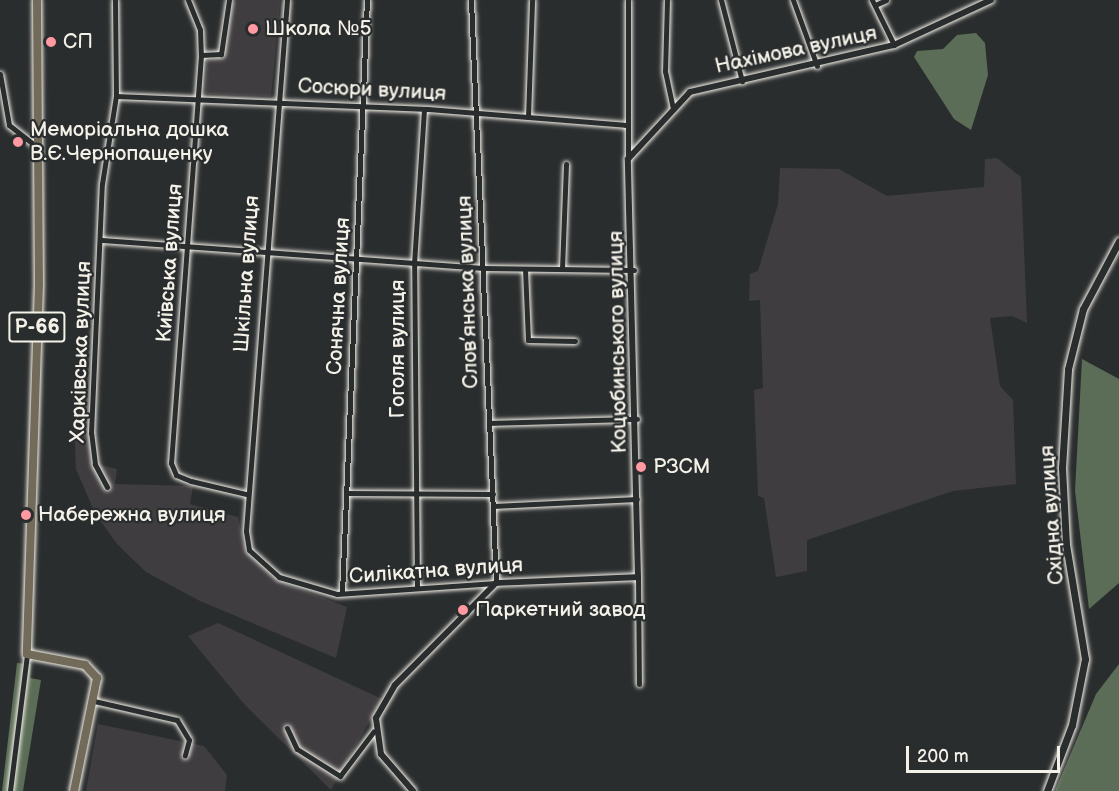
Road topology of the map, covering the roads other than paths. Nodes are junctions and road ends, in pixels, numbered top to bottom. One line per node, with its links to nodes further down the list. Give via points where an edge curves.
1 (37, 0): 30 (main road, Р-66)
2 (115, 0): 21 (street, Харківська вулиця)
3 (188, 0): 17 (street, Київська вулиця, via 200,30)
4 (229, 0): 17 (street, via 221,54)
5 (287, 0): 23 (street, Шкільна вулиця)
6 (367, 0): 24 (street, Сонячна вулиця)
7 (471, 0): 27 (street, Слов’янська вулиця)
8 (532, 0): 28 (street)
9 (628, 0): 29 (street, Коцюбинського вулиця)
10 (668, 0): 26 (street, via 665,70)
11 (721, 0): 20 (street)
12 (794, 0): 18 (street)
13 (886, 0): 15 (street)
14 (991, 0): 16 (street, Нахімова вулиця)
15 (874, 3): 16 (street)
16 (894, 45): 18 (street, Нахімова вулиця)
17 (201, 55): 22 (street, Київська вулиця)
18 (817, 66): 20 (street, Нахімова вулиця)
19 (0, 74): 30 (street, via 9,125)
20 (742, 81): 26 (street, Нахімова вулиця, via 690,92)
21 (116, 96): 22 (street, Сосюри вулиця); 33 (street, Харківська вулиця, via 102,184)
22 (199, 98): 23 (street, Сосюри вулиця); 35 (street, Київська вулиця)
23 (276, 102): 24 (street, Сосюри вулиця); 36 (street, Шкільна вулиця)
24 (363, 106): 25 (street, Сосюри вулиця); 37 (street, Сонячна вулиця)
25 (424, 109): 27 (street, Сосюри вулиця); 38 (street, Гоголя вулиця)
26 (673, 109): 31 (street, Нахімова вулиця)
27 (476, 112): 28 (street, Сосюри вулиця); 39 (street, Слов’янська вулиця)
28 (528, 117): 29 (street, Сосюри вулиця)
29 (626, 125): 31 (street, Коцюбинського вулиця)
30 (36, 147): 58 (main road, Р-66, via 39,284)
31 (628, 159): 42 (street, Коцюбинського вулиця)
32 (566, 164): 41 (street)
33 (102, 240): 35 (street); 46 (street, Харківська вулиця, via 91,433 95,464)
34 (1119, 240): 67 (main road, Східна вулиця, via 1083,309 1068,369 1062,468 1066,544 1085,659 1072,725)
35 (188, 245): 36 (street); 48 (street, Київська вулиця, via 171,463 176,474 191,481)
36 (265, 250): 37 (street); 48 (street, Шкільна вулиця)
37 (357, 259): 38 (street); 47 (street, Сонячна вулиця)
38 (414, 264): 39 (street); 50 (street, Гоголя вулиця)
39 (483, 268): 40 (street); 45 (street, Слов’янська вулиця)
40 (525, 269): 41 (street); 43 (street, via 528,340)
41 (562, 269): 42 (street)
42 (634, 270): 44 (street, Коцюбинського вулиця)
43 (574, 341)
44 (637, 419): 45 (street); 51 (street, Коцюбинського вулиця)
45 (490, 423): 49 (street, Слов’янська вулиця)
46 (107, 487)
47 (346, 493): 50 (street); 57 (street, Сонячна вулиця)
48 (246, 494): 53 (street, Шкільна вулиця)
49 (492, 494): 50 (street); 52 (street, Слов’янська вулиця)
50 (416, 497): 56 (street, Гоголя вулиця)
51 (637, 499): 52 (street); 54 (street, Коцюбинського вулиця)
52 (493, 506): 55 (street, Слов’янська вулиця)
53 (249, 550): 57 (street, Силікатна вулиця, via 279,577)
54 (638, 577): 55 (street, Силікатна вулиця); 59 (street, Коцюбинського вулиця)
55 (496, 583): 56 (street, Силікатна вулиця); 62 (street, via 395,685)
56 (417, 588): 57 (street, Силікатна вулиця)
57 (342, 593)
58 (27, 654): 60 (main road, via 92,669 98,678); 64 (street)
59 (639, 684)
60 (94, 701): 63 (street, via 177,720 189,740); 65 (main road)
61 (287, 728): 62 (street, via 297,749 340,776)
62 (374, 731): 66 (street, via 381,754)
63 (185, 755)
64 (10, 791)
65 (74, 791)
66 (413, 791)
67 (1047, 791)

